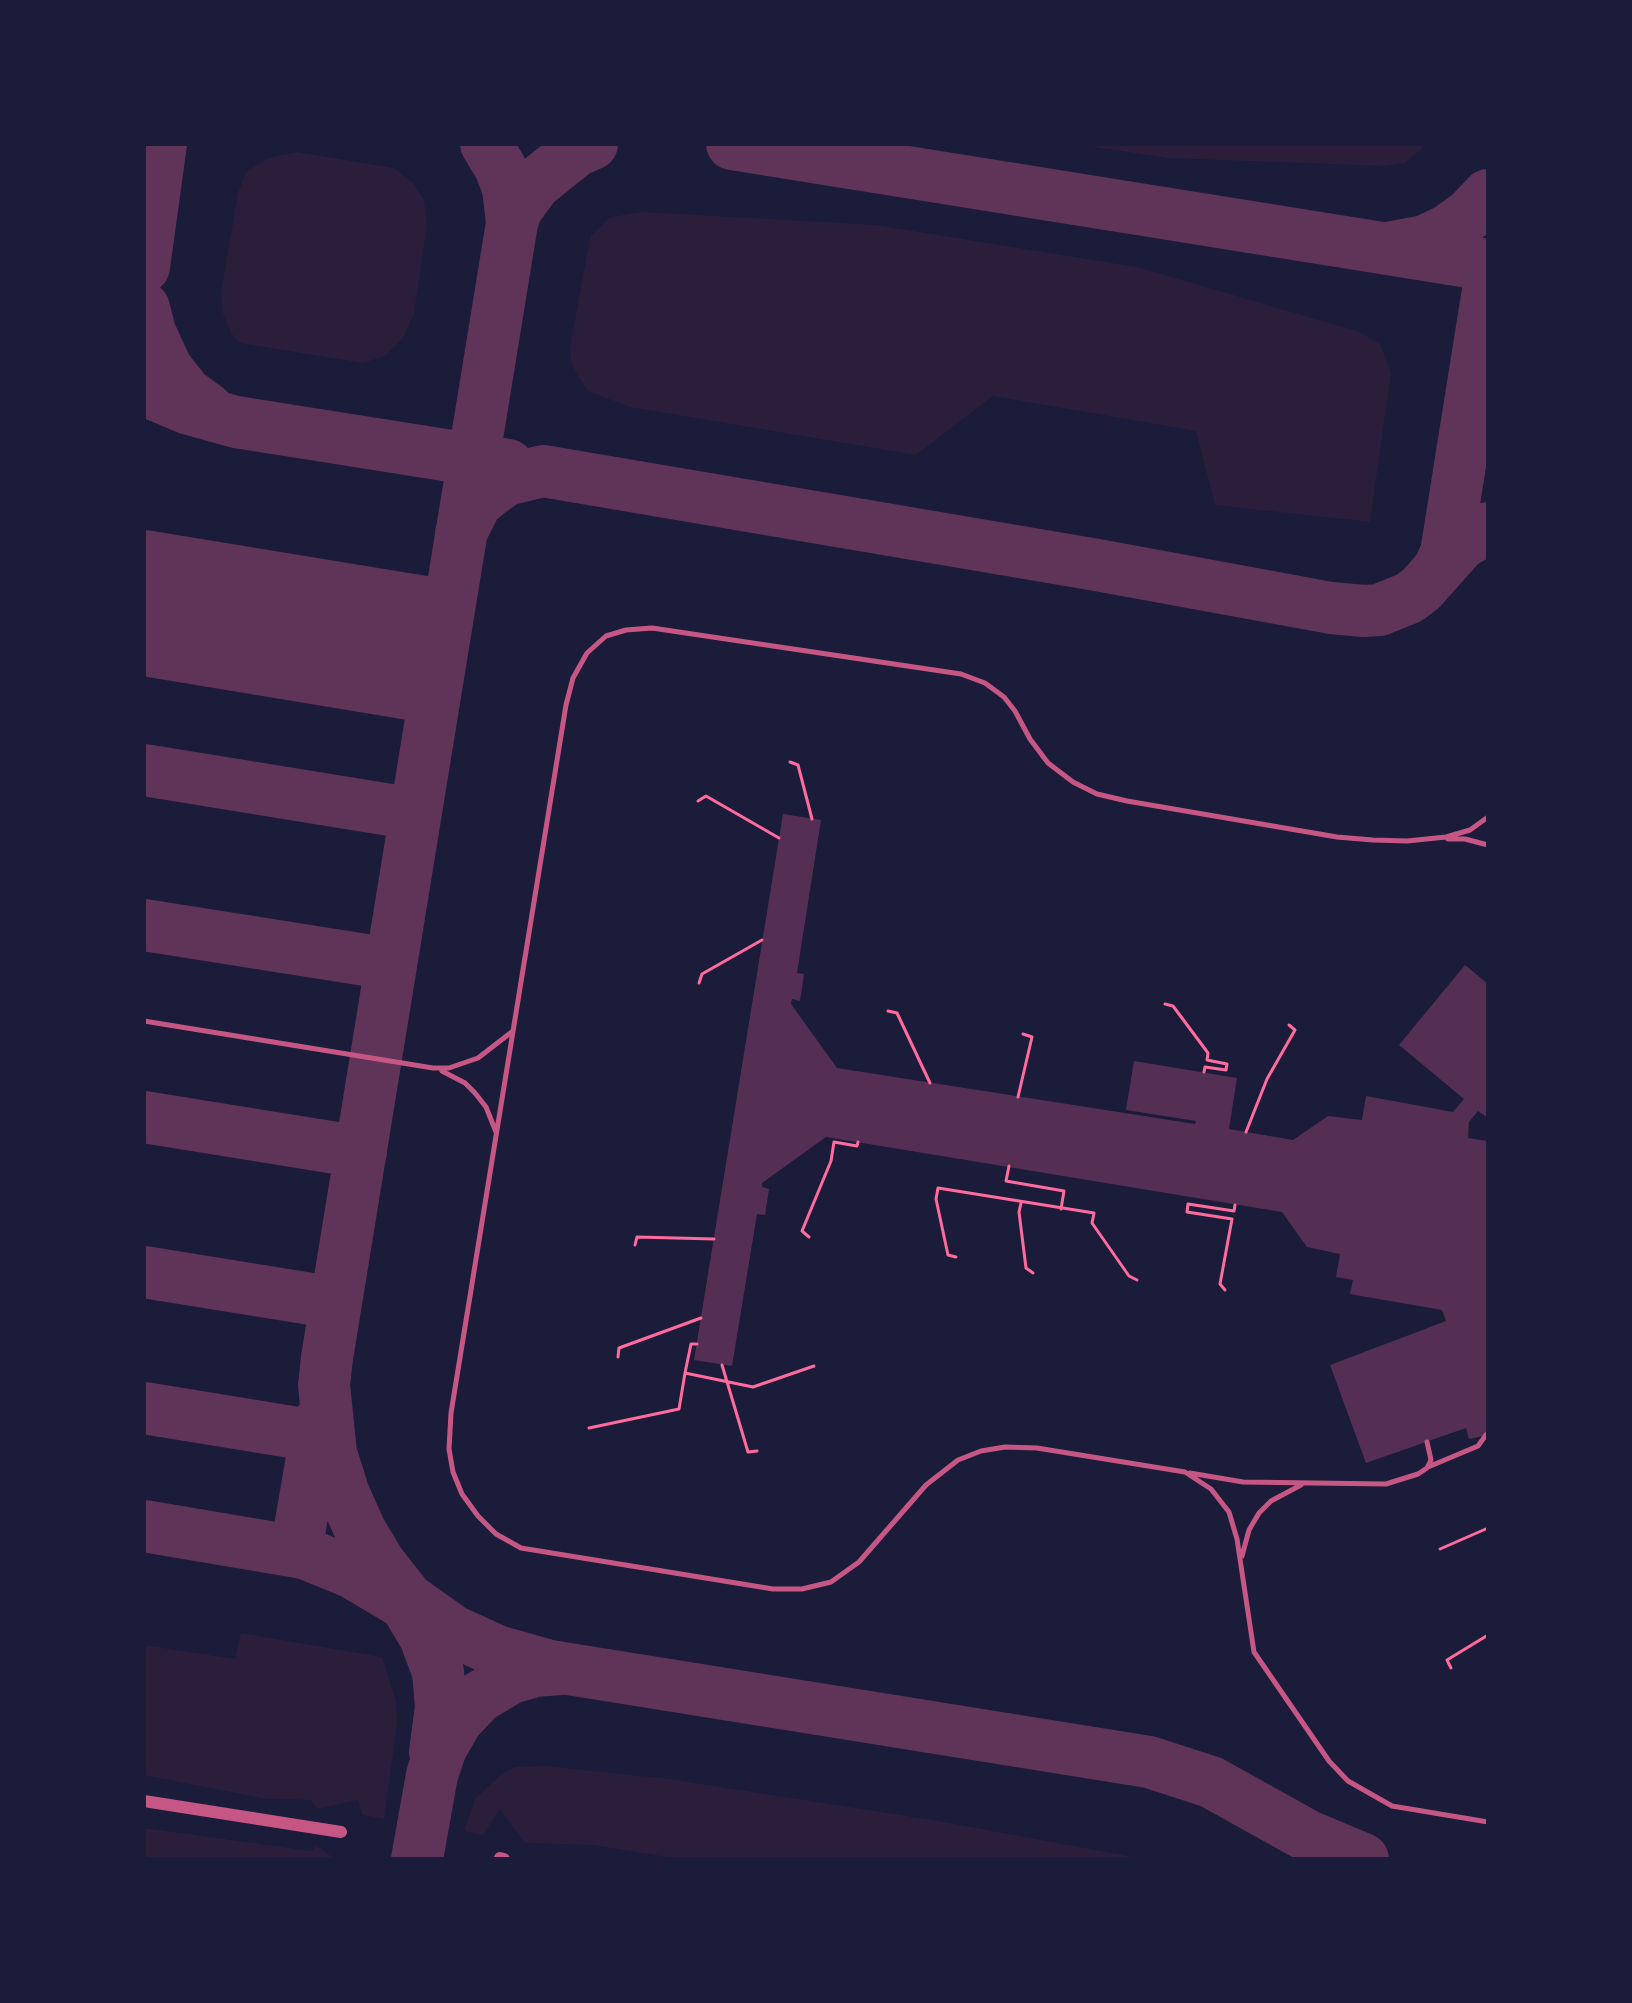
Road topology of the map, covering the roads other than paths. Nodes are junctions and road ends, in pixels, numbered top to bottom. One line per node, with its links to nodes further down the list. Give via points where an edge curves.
1 (1488, 817): 2 (lane, via 1470,830)
2 (1435, 838): 3 (lane); 5 (lane, via 1337,837 1097,794 1048,763 1004,697 961,674 652,628 626,630 606,636 587,653 573,678)
3 (1488, 845)
4 (144, 1021): 6 (lane)
5 (514, 1030): 6 (lane, via 478,1058); 7 (lane)
6 (433, 1068): 7 (lane, via 450,1073 475,1093)
7 (497, 1136): 11 (lane, via 449,1449 462,1494 496,1534 521,1548 773,1589 802,1589 831,1582 859,1562 926,1485 958,1460 981,1451 1037,1448)
8 (1486, 1435): 10 (lane, via 1478,1446)
9 (1427, 1442): 10 (lane)
10 (1427, 1468): 12 (lane, via 1386,1484)
11 (1185, 1472): 12 (lane, via 1243,1482); 13 (lane, via 1225,1506)
12 (1304, 1483): 13 (lane, via 1259,1513 1245,1539)
13 (1241, 1565): 15 (lane, via 1254,1652 1348,1781 1392,1806)
14 (144, 1801): 16 (street)
15 (1488, 1822)
16 (341, 1832)

